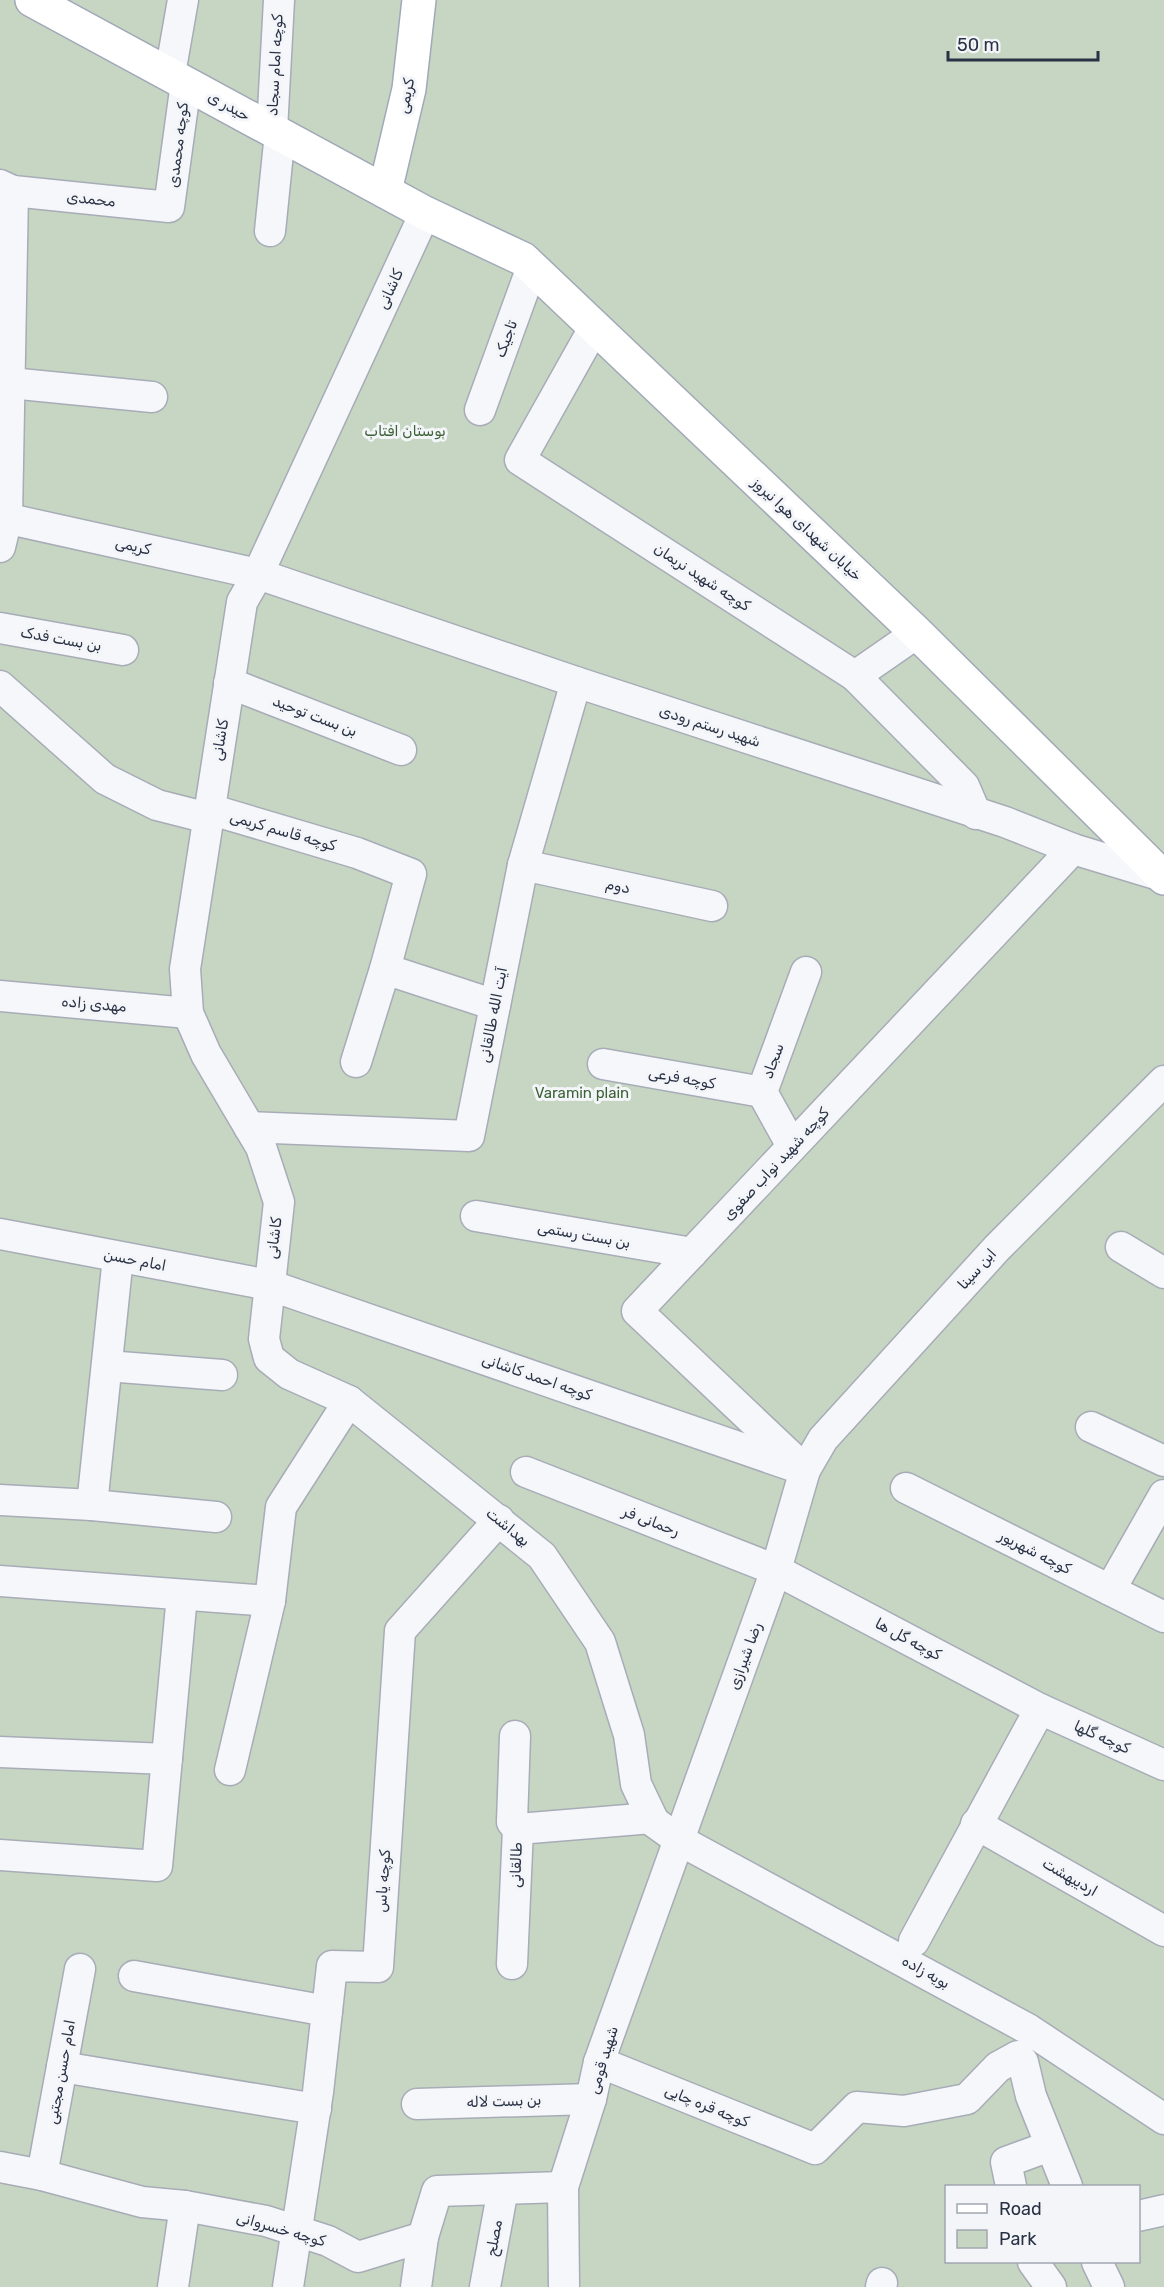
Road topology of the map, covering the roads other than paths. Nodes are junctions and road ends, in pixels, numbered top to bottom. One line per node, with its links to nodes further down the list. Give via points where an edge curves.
1 (183, 0): 5 (street, کوچه محمدی)
2 (279, 0): 6 (street, کوچه امام سجاد)
3 (419, 0): 8 (main road, کریمی, via 409,89)
4 (47, 4): 5 (main road, حیدر ی)
5 (178, 78): 6 (main road, حیدر ی); 9 (street, کوچه محمدی)
6 (276, 131): 8 (main road, حیدر ی); 11 (street, کوچه امام سجاد)
7 (7, 188): 9 (street, محمدی); 14 (street)
8 (386, 191): 10 (main road, حیدر ی)
9 (170, 207)
10 (425, 213): 12 (main road, خیابان شهدای هوا نیروز, via 523,259); 20 (street, کاشانی)
11 (270, 231)
12 (532, 267): 13 (main road, خیابان شهدای هوا نیروز); 17 (street, تاجیک)
13 (594, 328): 22 (main road, خیابان شهدای هوا نیروز); 24 (street, کوچه شهید نریمان, via 520,460)
14 (5, 345): 15 (street)
15 (10, 383): 16 (street); 18 (street)
16 (152, 397)
17 (480, 410)
18 (4, 518): 19 (street); 20 (street, کریمی)
19 (0, 547)
20 (258, 574): 25 (street, شهید رستم رودی); 26 (street, کاشانی, via 242,602)
21 (0, 628): 23 (street, بن بست فدک)
22 (917, 633): 24 (street); 33 (main road, خیابان شهدای هوا نیروز)
23 (123, 650)
24 (855, 676): 30 (street, کوچه شهید نریمان, via 964,786)
25 (576, 682): 30 (street, شهید رستم رودی); 32 (street, آیت الله طالقانی)
26 (229, 683): 28 (street, بن بست توحید); 29 (street, کاشانی)
27 (0, 686): 29 (street, کوچه قاسم کریمی, via 105,779 157,805)
28 (401, 750)
29 (209, 813): 35 (street, کوچه قاسم کریمی, via 357,853 411,874); 39 (street, کاشانی, via 185,969)
30 (976, 814): 31 (street, شهید رستم رودی)
31 (1073, 849): 33 (street, شهید رستم رودی); 45 (street, کوچه شهید نواب صفوی)
32 (523, 865): 34 (street, دوم); 38 (street, آیت الله طالقانی)
33 (1163, 877)
34 (712, 906)
35 (385, 969): 38 (street); 40 (street)
36 (806, 972): 43 (street, سجاد)
37 (0, 996): 39 (street, مهدی زاده)
38 (495, 1005): 44 (street, آیت الله طالقانی, via 469,1136)
39 (188, 1013): 44 (street, کاشانی, via 206,1054)
40 (356, 1062)
41 (603, 1064): 43 (street, کوچه فرعی)
42 (1164, 1081): 58 (street, ابن سینا, via 997,1248 823,1439)
43 (762, 1092): 45 (street, سجاد)
44 (249, 1127): 52 (street, کاشانی, via 261,1147 279,1202)
45 (792, 1146): 49 (street, کوچه شهید نواب صفوی)
46 (476, 1216): 49 (street, بن بست رستمی)
47 (0, 1234): 50 (street, امام حسن)
48 (1121, 1247): 51 (street)
49 (692, 1253): 58 (street, کوچه شهید نواب صفوی, via 638,1311)
50 (118, 1257): 52 (street, امام حسن); 53 (street)
51 (1164, 1273)
52 (269, 1285): 55 (street, بهداشت, via 264,1339 269,1358 289,1374); 58 (street, کوچه احمد کاشانی)
53 (107, 1366): 54 (street); 63 (street)
54 (222, 1375)
55 (349, 1401): 65 (street, بهداشت); 70 (street, via 281,1507)
56 (1091, 1427): 57 (street)
57 (1164, 1461)
58 (805, 1470): 66 (street, رضا شیرازی)
59 (526, 1472): 66 (street, رحمانی فر)
60 (906, 1488): 68 (street, کوچه شهریور)
61 (1164, 1495): 68 (street)
62 (0, 1500): 63 (street)
63 (92, 1505): 64 (street)
64 (216, 1517)
65 (499, 1520): 78 (street, بهداشت, via 542,1556 600,1642 628,1735 636,1784); 88 (street, کوچه یاس, via 400,1632 378,1967 332,1966)
66 (776, 1570): 72 (street, کوچه گل ها); 81 (street, رضا شیرازی)
67 (0, 1581): 69 (street)
68 (1110, 1590): 71 (street, کوچه شهریور)
69 (182, 1594): 70 (street); 75 (street)
70 (270, 1601): 77 (street)
71 (1164, 1617)
72 (1040, 1709): 76 (street, کوچه گلها); 79 (street)
73 (514, 1736): 80 (street, via 512,1822)
74 (0, 1752): 75 (street)
75 (167, 1759): 82 (street, via 157,1866)
76 (1164, 1766)
77 (230, 1770)
78 (652, 1818): 80 (street, طالقانی); 81 (street, بهداشت)
79 (976, 1824): 83 (street, اردیبهشت); 84 (street)
80 (518, 1829): 85 (street, طالقانی)
81 (679, 1840): 89 (street, بویه زاده, via 901,1958); 90 (street, شهید قومی)
82 (0, 1855)
83 (1164, 1931)
84 (914, 1941)
85 (512, 1964)
86 (80, 1969): 91 (street, امام حسن مجتبی)
87 (134, 1976): 88 (street)
88 (327, 2011): 94 (street, کوچه یاس)
89 (1023, 2043): 90 (street, کوچه قره چایی, via 967,2099 904,2111 857,2107 815,2149); 95 (street, بویه زاده); 96 (street, via 1031,2096)
90 (600, 2062): 92 (street, شهید قومی)
91 (62, 2067): 94 (street); 98 (street, امام حسن مجتبی)
92 (591, 2099): 93 (street, بن بست لاله); 101 (street, شهید قومی)
93 (417, 2104)
94 (316, 2109): 106 (street, کوچه یاس)
95 (1164, 2119)
96 (1050, 2146): 99 (street, via 1006,2162); 100 (street)
97 (0, 2167): 98 (street, کوچه خسروانی)
98 (42, 2175): 103 (street, کوچه خسروانی, via 142,2202)
99 (1011, 2185)
100 (1066, 2185)
101 (562, 2187): 102 (street); 114 (street, شهید قومی)
102 (503, 2189): 107 (street, via 437,2191); 113 (street, مصلح)
103 (185, 2206): 106 (street, کوچه خسروانی, via 266,2221); 110 (street)
104 (1164, 2210): 105 (street)
105 (1140, 2216)
106 (296, 2231): 107 (street, کوچه خسروانی, via 328,2241 358,2258); 111 (street, کوچه یاس)
107 (423, 2237): 112 (street)
108 (1034, 2263): 115 (street)
109 (1098, 2263): 116 (street)
110 (173, 2287)
111 (288, 2287)
112 (416, 2287)
113 (485, 2287)
114 (564, 2287)
115 (1051, 2287)
116 (1109, 2287)

